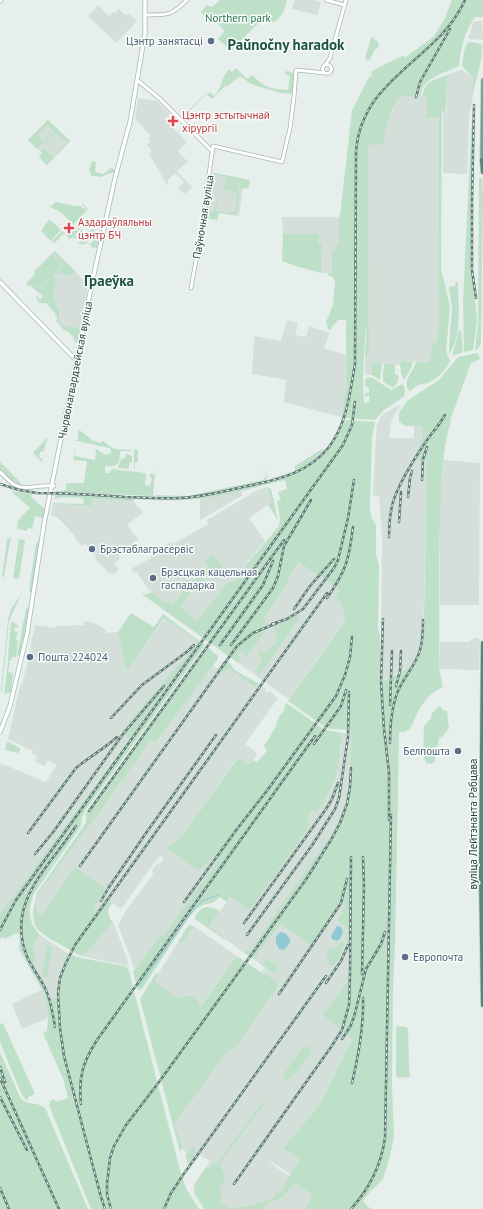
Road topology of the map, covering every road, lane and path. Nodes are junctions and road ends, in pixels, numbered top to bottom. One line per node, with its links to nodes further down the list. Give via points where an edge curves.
1 (145, 0): 6 (main road, Чырвонагвардзейская вуліца)
2 (188, 0): 6 (street, via 170,14)
3 (326, 0): 5 (street)
4 (346, 0): 5 (street)
5 (344, 5): 7 (street)
6 (145, 16): 12 (main road, Чырвонагвардзейская вуліца, via 145,33)
7 (329, 59): 8 (street); 9 (street)
8 (324, 65): 9 (street); 10 (street); 11 (street)
9 (331, 66): 11 (street, via 331,72)
10 (315, 71): 11 (street); 16 (street, Паўночная вуліца, via 296,70 290,131 282,162 213,146)
11 (324, 73)
12 (137, 80): 16 (street, via 160,99); 21 (main road, Чырвонагвардзейская вуліца)
13 (483, 80): 14 (main road)
14 (483, 85): 15 (main road)
15 (483, 97): 17 (main road)
16 (213, 152): 20 (street, Паўночная вуліца)
17 (482, 160): 18 (highway)
18 (483, 172)
19 (0, 282): 21 (main road)
20 (191, 288)
21 (77, 361): 23 (main road, Чырвонагвардзейская вуліца)
22 (0, 472): 23 (street, via 18,486)
23 (53, 485): 25 (main road, Чырвонагвардзейская вуліца, via 25,640 10,707); 26 (main road, Чырвонагвардзейская вуліца, via 27,640 12,706)
24 (483, 643): 27 (highway, вуліца Лейтэнанта Рабцава)
25 (0, 732)
26 (0, 736)
27 (483, 1005)

